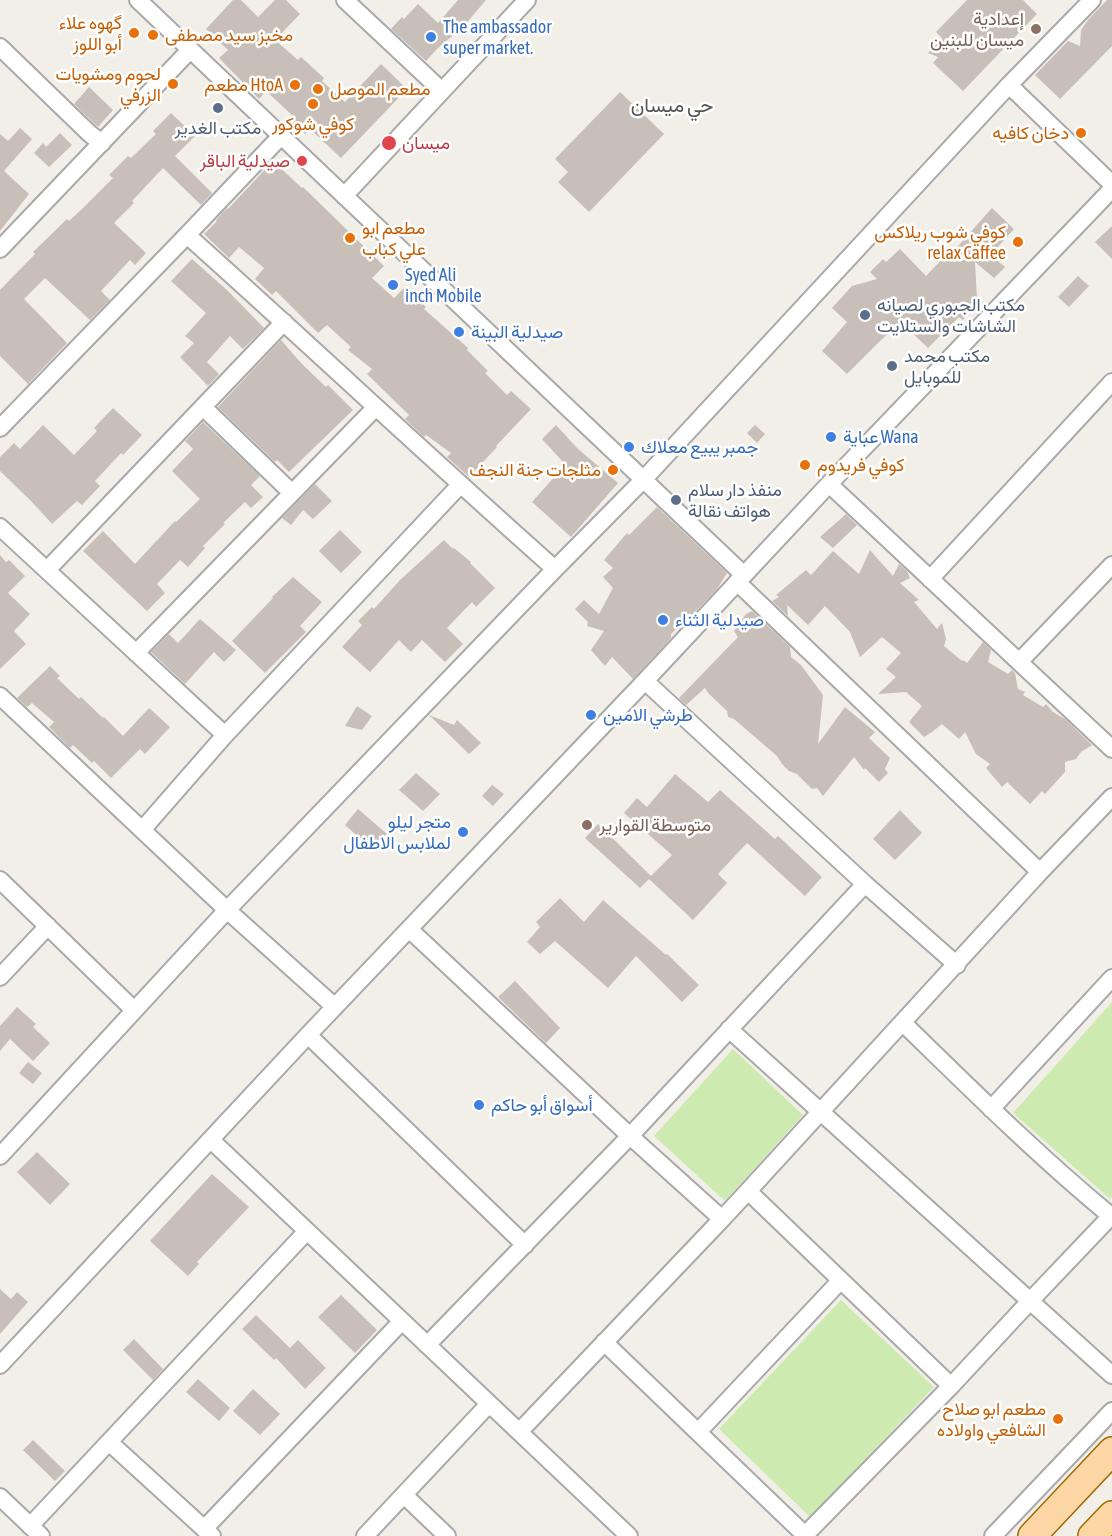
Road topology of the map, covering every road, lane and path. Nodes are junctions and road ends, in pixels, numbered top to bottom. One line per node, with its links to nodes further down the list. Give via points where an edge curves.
1 (138, 0): 5 (street)
2 (345, 0): 8 (street)
3 (527, 0): 8 (street)
4 (1092, 0): 7 (street)
5 (190, 50): 9 (street); 10 (street)
6 (2, 54): 10 (street)
7 (1009, 85): 11 (street); 21 (street)
8 (442, 91): 13 (street)
9 (281, 136): 13 (street); 14 (street)
10 (102, 143): 15 (street)
11 (1112, 184)
12 (1112, 189): 22 (street)
13 (344, 195): 21 (street)
14 (187, 236): 16 (street); 20 (street)
15 (0, 249)
16 (284, 322): 18 (street); 19 (street)
17 (1112, 382): 30 (street)
18 (203, 407): 24 (street); 27 (street)
19 (376, 407): 23 (street); 24 (street)
20 (0, 428)
21 (644, 480): 28 (street); 29 (street)
22 (829, 484): 29 (street); 30 (street)
23 (460, 485): 28 (street); 35 (street)
24 (292, 493): 31 (street)
25 (0, 527): 27 (street)
26 (1112, 565): 32 (street)
27 (47, 570): 31 (street)
28 (555, 570): 42 (street)
29 (740, 579): 33 (street); 39 (street)
30 (930, 579): 32 (street)
31 (136, 653): 35 (street)
32 (1019, 662): 36 (street)
33 (645, 681): 41 (street); 44 (street)
34 (0, 696): 38 (street)
35 (225, 735): 38 (street)
36 (1112, 749)
37 (1112, 797): 39 (street)
38 (142, 830): 42 (street)
39 (1040, 872): 45 (street)
40 (0, 880): 43 (street)
41 (865, 884): 45 (street); 51 (street)
42 (227, 910): 48 (street); 49 (street)
43 (48, 926): 46 (street); 49 (street)
44 (409, 929): 48 (street); 55 (street)
45 (957, 964): 50 (street)
46 (0, 977)
47 (1112, 978): 53 (street)
48 (335, 1007): 52 (street)
49 (134, 1010): 57 (street)
50 (903, 1023): 53 (street); 54 (street)
51 (729, 1029): 54 (street); 55 (street)
52 (308, 1035): 56 (street); 62 (street)
53 (991, 1109): 59 (street)
54 (822, 1112): 58 (street); 64 (street)
55 (630, 1136): 60 (street); 62 (street)
56 (211, 1140): 61 (street); 68 (street)
57 (0, 1155)
58 (748, 1191): 60 (street); 63 (street)
59 (1112, 1216): 64 (street)
60 (722, 1219): 66 (street)
61 (308, 1231): 65 (street); 75 (street)
62 (525, 1245): 67 (street)
63 (841, 1280): 70 (street); 74 (street)
64 (1031, 1300): 69 (street); 70 (street)
65 (402, 1321): 67 (street); 81 (street)
66 (604, 1342): 73 (street); 74 (street)
67 (427, 1345): 71 (street)
68 (0, 1365)
69 (1112, 1375)
70 (951, 1386): 82 (street)
71 (489, 1404): 73 (street); 77 (street)
72 (1112, 1410): 86 (street)
73 (519, 1432): 85 (street)
74 (698, 1432): 82 (street)
75 (109, 1442): 80 (street); 81 (street)
76 (1112, 1451): 87 (main road)
77 (404, 1495): 83 (street); 84 (street)
78 (0, 1497): 80 (street)
79 (1112, 1515): 88 (main road)
80 (35, 1531)
81 (208, 1532)
82 (805, 1535)
83 (365, 1536)
84 (447, 1536)
85 (629, 1536)
86 (993, 1536)
87 (1032, 1536)
88 (1092, 1536)

